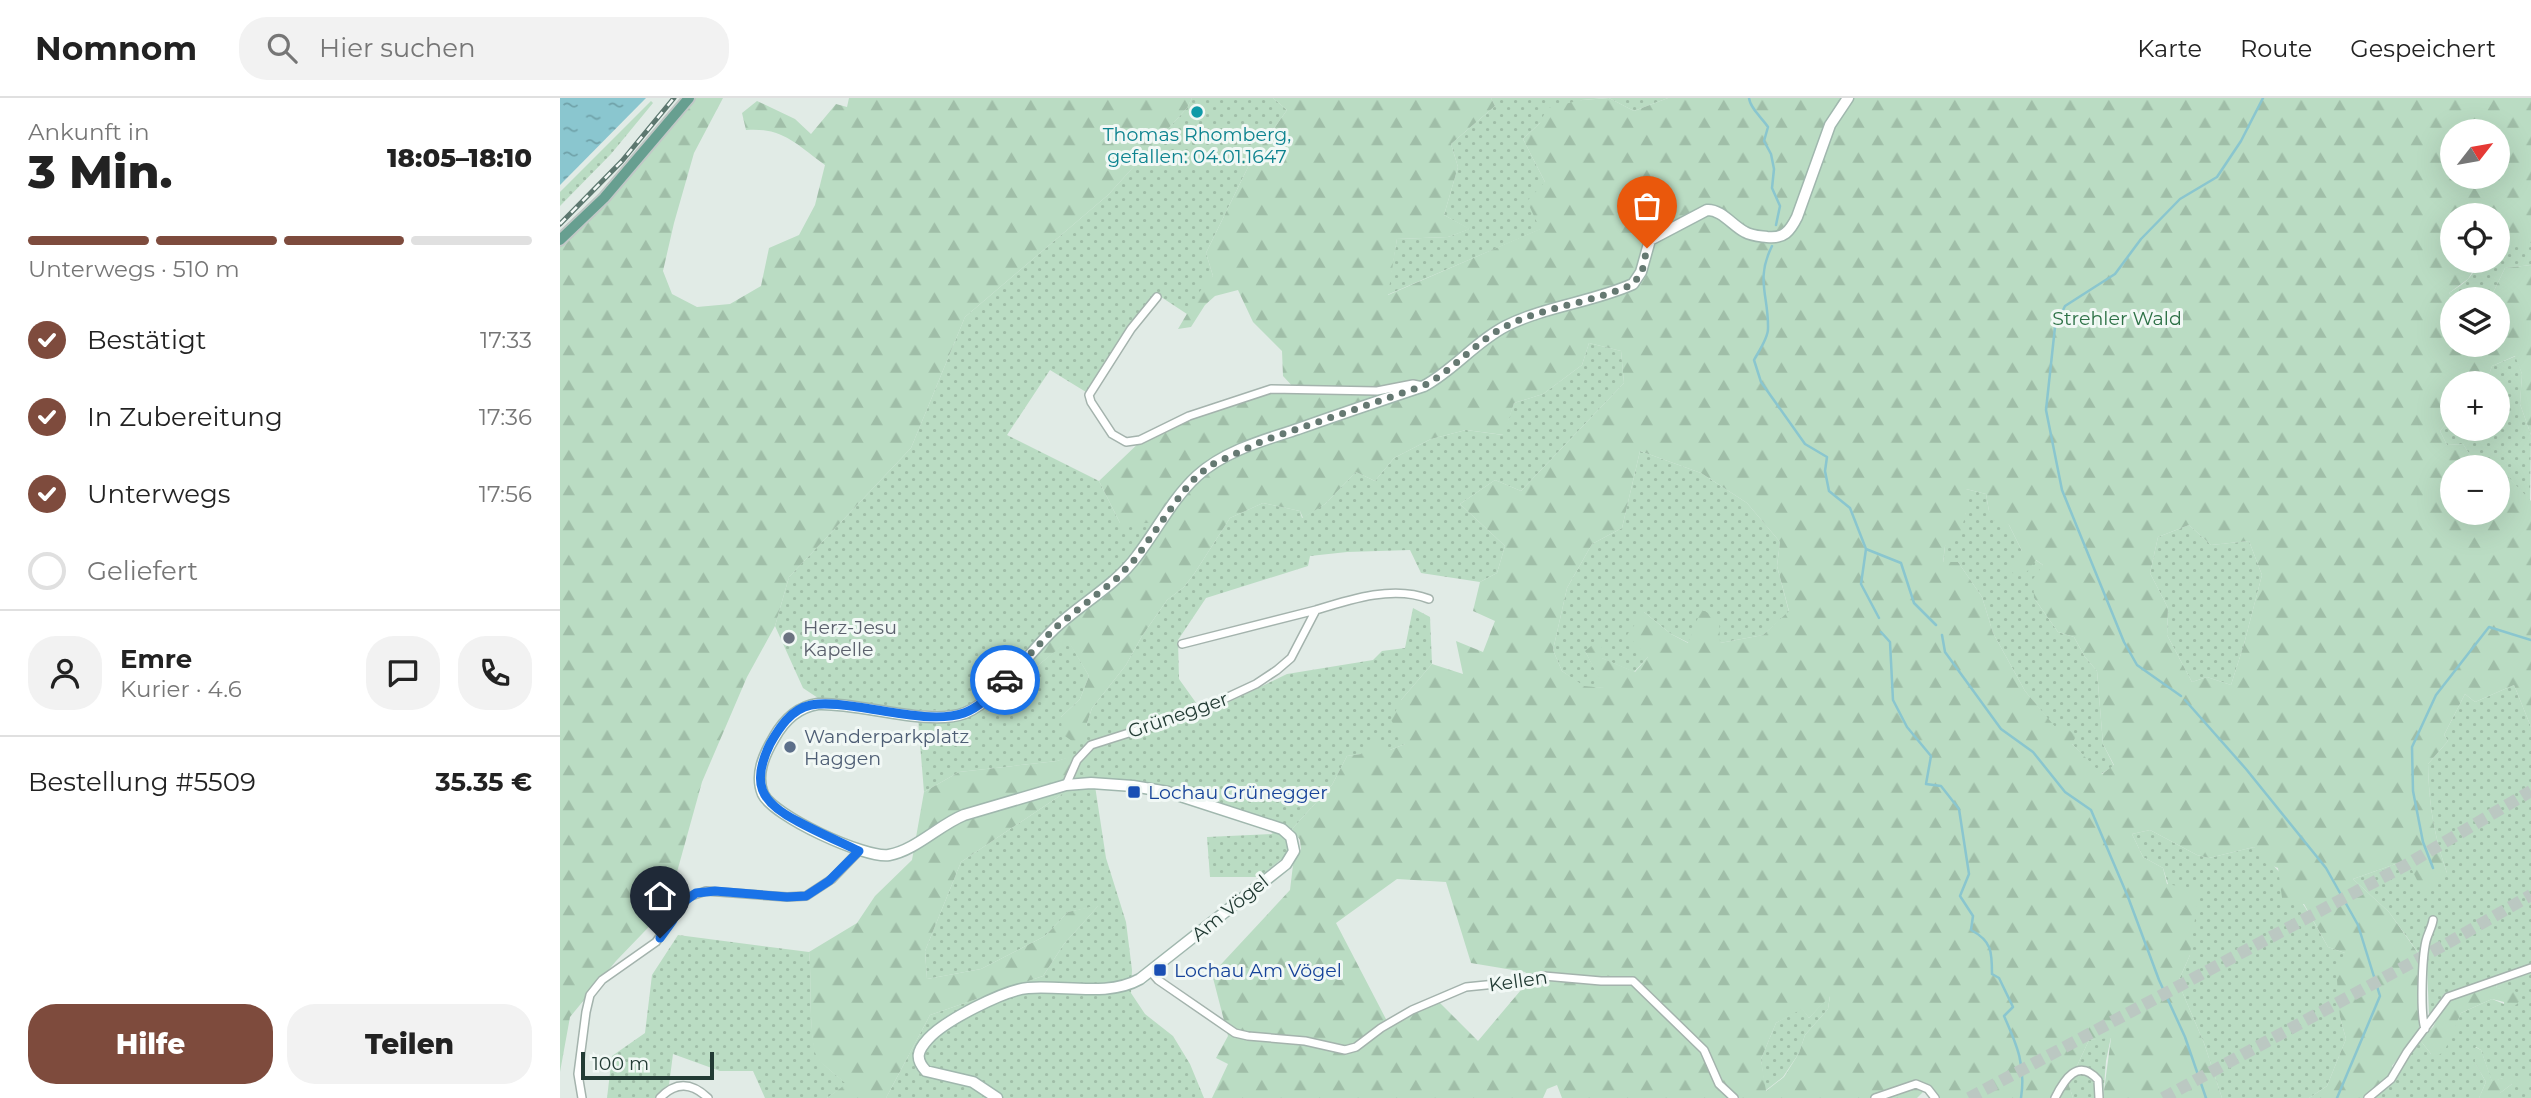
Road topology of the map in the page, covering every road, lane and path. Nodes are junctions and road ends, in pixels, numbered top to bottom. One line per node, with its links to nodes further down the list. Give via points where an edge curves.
1 (689, 98): 3 (main road, via 604,198)
2 (1848, 98): 5 (street, via 1830,125 1797,216 1783,236 1749,234 1717,211 1707,210 1650,240 1642,272 1633,284 1505,326)
3 (560, 240)
4 (1157, 296): 5 (street, via 1089,395 1107,428 1120,440 1140,440 1189,416 1272,389 1377,391)
5 (1423, 386): 9 (street, via 1265,440 1211,465 1182,493 1116,579 1055,628 973,709 930,716 825,704)
6 (1429, 599): 7 (street, via 1401,593 1351,599)
7 (1316, 610): 8 (street); 11 (street, Grünegger, via 1294,653 1277,670 1213,706 1091,745 1077,760)
8 (1182, 644)
9 (804, 707): 10 (street); 12 (street, via 786,721 768,749 761,770 763,794 779,812)
10 (808, 719)
11 (1066, 785): 12 (street, via 964,815 897,853 880,856); 15 (street, Am Vögel, via 1091,783 1168,792 1282,829 1291,837 1294,850 1286,863)
12 (859, 851): 17 (street, via 806,896 706,891 682,903 656,942 602,979 590,995 578,1074)
13 (2433, 920): 16 (street, via 2424,961)
14 (2531, 968): 16 (street, via 2448,997)
15 (1151, 972): 20 (street, Am Vögel, via 1124,986 1024,989 1001,996 942,1027 919,1051 926,1071 973,1082); 21 (street, Kellen, via 1235,1033 1341,1050 1353,1049 1412,1010 1466,987 1544,976 1626,979 1639,984 1704,1049 1718,1084)
16 (2425, 1029): 26 (street, via 2392,1079)
17 (582, 1098)
18 (660, 1098): 19 (street, via 683,1085)
19 (708, 1098)
20 (998, 1098)
21 (1734, 1098)
22 (1875, 1098): 23 (street, via 1916,1084)
23 (1935, 1098)
24 (2055, 1098): 25 (street, via 2064,1080 2083,1071 2098,1080)
25 (2099, 1098)
26 (2368, 1098)

